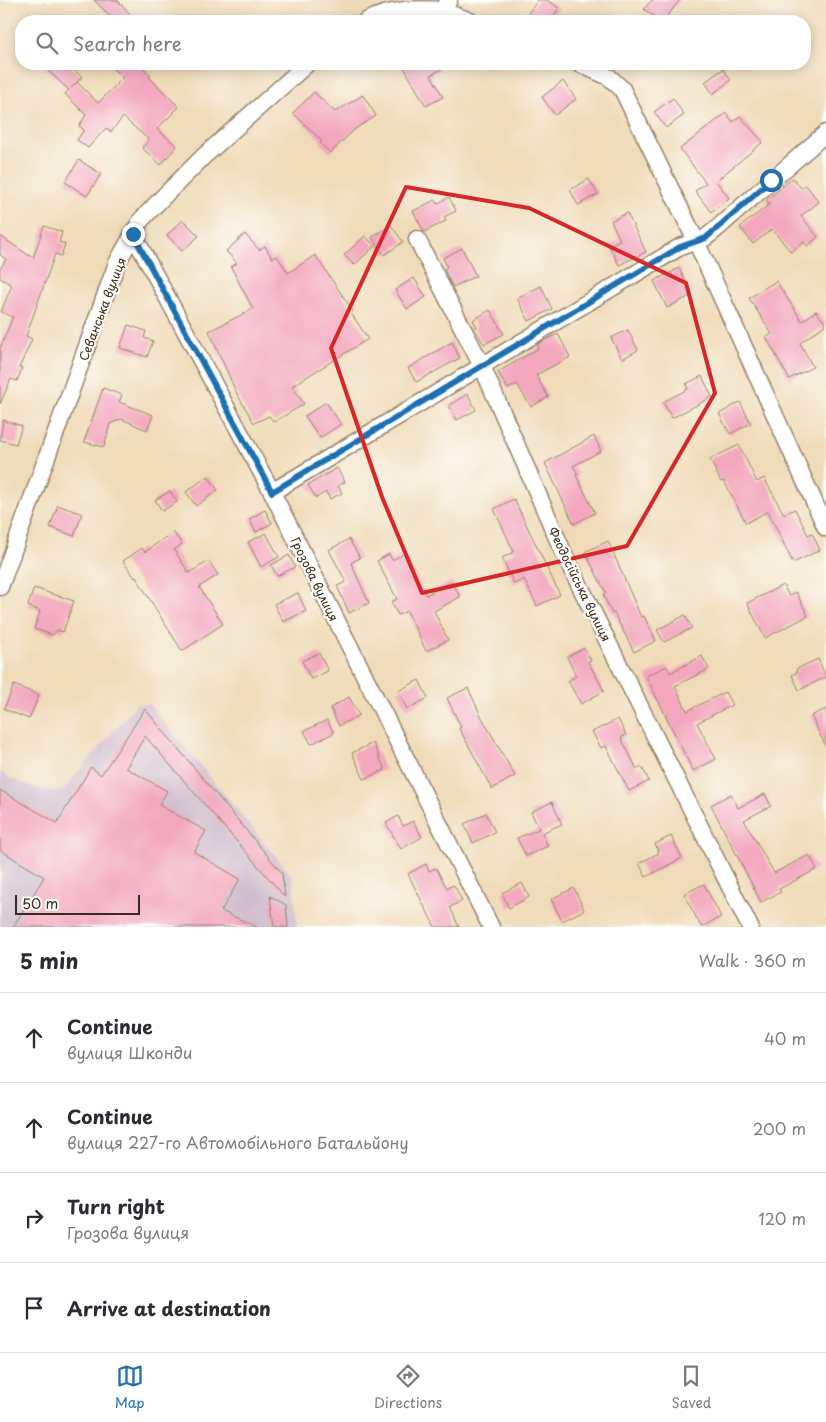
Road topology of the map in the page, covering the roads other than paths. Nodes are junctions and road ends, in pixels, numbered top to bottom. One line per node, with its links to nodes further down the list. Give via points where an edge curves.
1 (445, 5): 2 (street); 3 (street)
2 (379, 15)
3 (461, 15)
4 (300, 70): 7 (street, Севанська вулиця, via 204,156 141,220)
5 (593, 70): 9 (street, via 609,77 622,90)
6 (826, 133): 9 (street, via 714,231)
7 (133, 234): 11 (street, Грозова вулиця); 13 (street, Севанська вулиця, via 117,264)
8 (417, 239): 10 (street, Феодосійська вулиця)
9 (696, 241): 10 (street, via 680,247); 12 (street)
10 (482, 366): 11 (street); 15 (street, Феодосійська вулиця, via 564,554)
11 (272, 492): 14 (street, Грозова вулиця)
12 (826, 528)
13 (0, 587)
14 (491, 927)
15 (750, 927)

